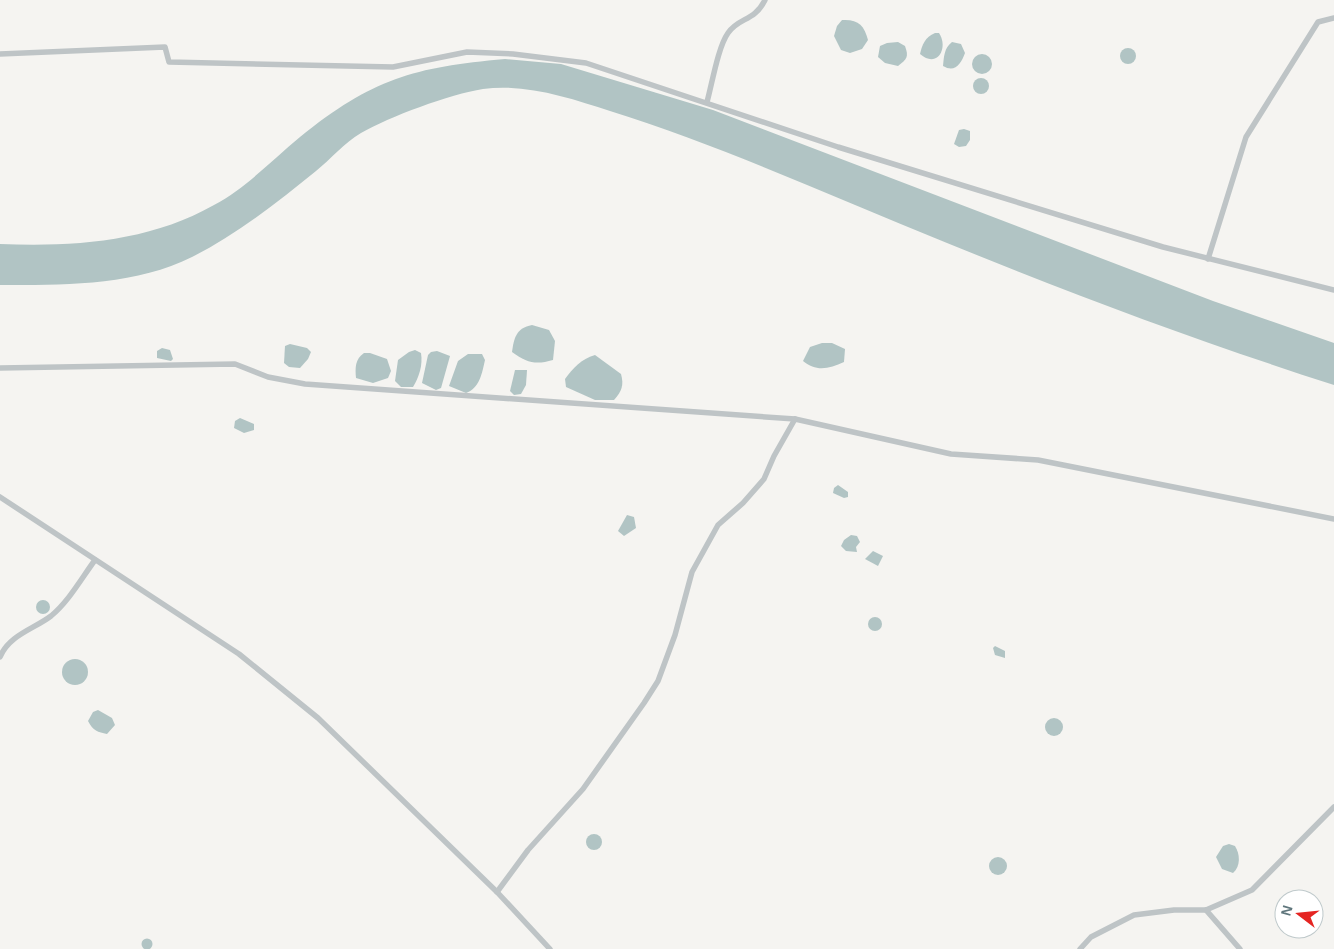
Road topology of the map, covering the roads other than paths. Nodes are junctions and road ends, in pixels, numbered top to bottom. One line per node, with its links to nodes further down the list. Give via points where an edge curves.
1 (765, 0): 4 (street, via 752,18 741,21 727,34)
2 (1334, 18): 5 (street, via 1318,22 1246,138)
3 (0, 54): 4 (street, via 165,47 169,62 393,67 467,52 513,54 586,63)
4 (707, 102): 5 (street, via 847,149)
5 (1208, 259): 6 (street)
6 (1334, 290)
7 (0, 368): 8 (street, via 235,364 268,377 305,384)
8 (795, 419): 10 (street, via 951,454 1038,460); 14 (street, via 764,479 718,525 692,572 675,635 658,681 583,789 528,850)
9 (0, 497): 11 (street)
10 (1334, 519)
11 (95, 560): 12 (street, via 65,602 52,615 14,638); 14 (street, via 239,654 318,718)
12 (0, 656)
13 (1334, 807): 15 (street, via 1252,890)
14 (497, 892): 16 (street)
15 (1206, 910): 17 (street, via 1134,915 1091,937); 18 (street)
16 (550, 949)
17 (1080, 949)
18 (1240, 949)

